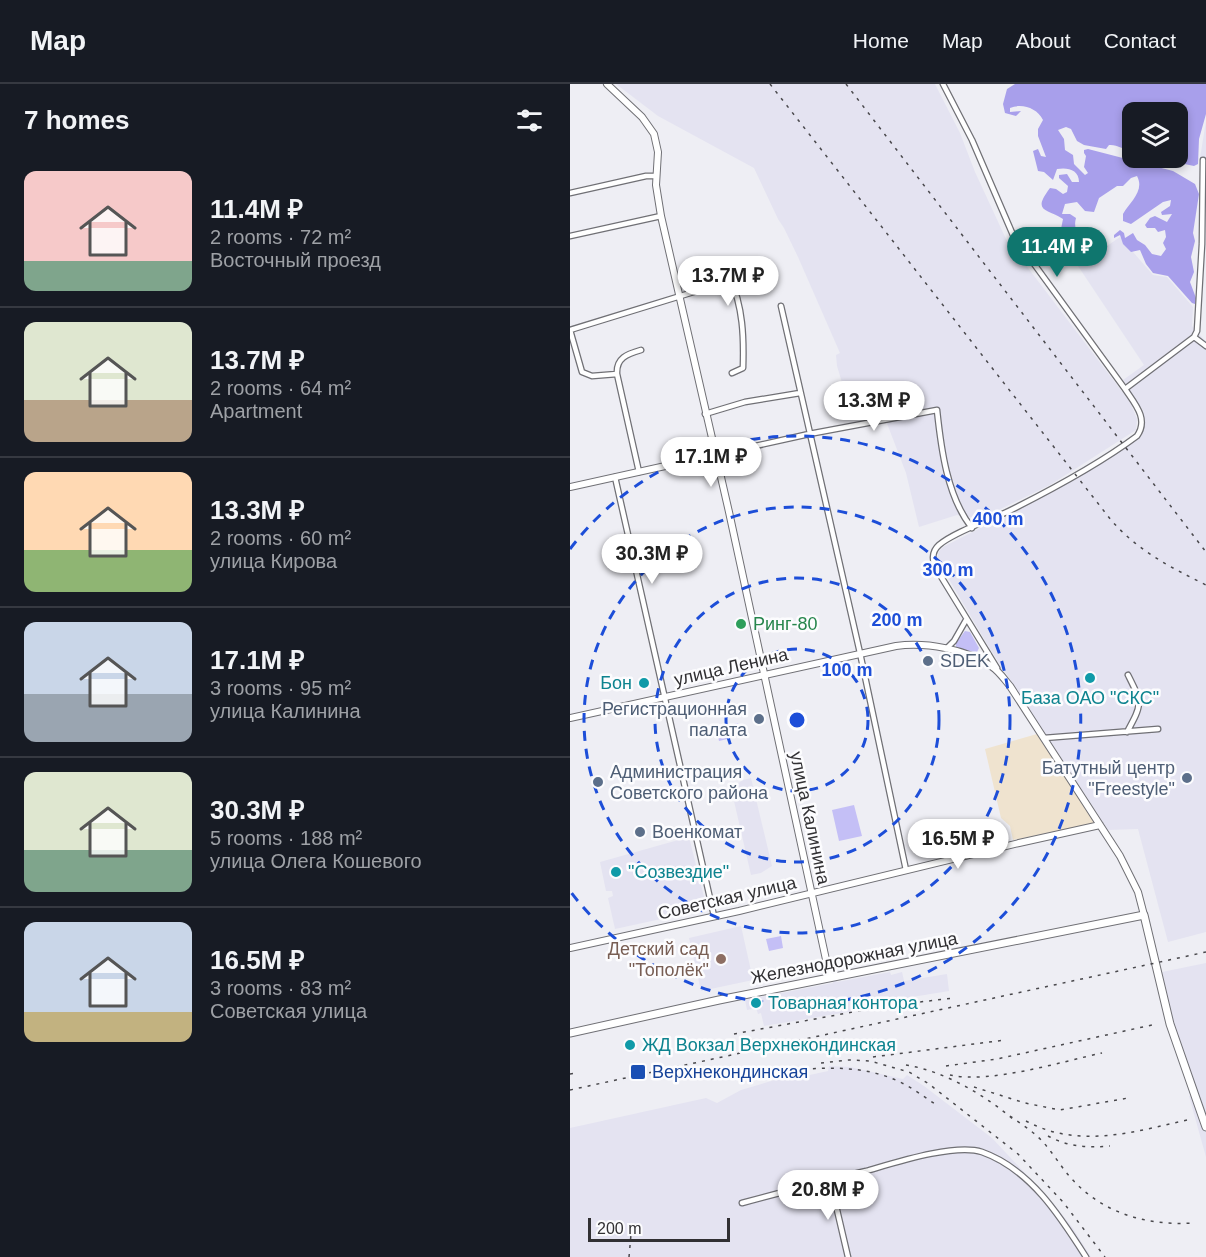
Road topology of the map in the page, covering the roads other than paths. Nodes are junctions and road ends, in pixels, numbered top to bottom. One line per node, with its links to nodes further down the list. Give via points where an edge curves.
1 (607, 84): 4 (street, улица Калинина, via 651,129 657,145)
2 (943, 84): 16 (street, via 1013,235)
3 (1203, 160): 11 (street, via 1198,328)
4 (656, 176): 5 (street); 6 (street, улица Калинина)
5 (570, 193)
6 (661, 216): 7 (street); 8 (street, улица Калинина)
7 (570, 236)
8 (679, 296): 10 (street); 14 (street, via 730,278 744,326 742,368); 18 (street, улица Калинина)
9 (781, 306): 17 (street)
10 (570, 330): 15 (street, via 582,372 592,376)
11 (1194, 337): 12 (street); 16 (street)
12 (1206, 346)
13 (641, 350): 15 (street, via 620,360)
14 (732, 373)
15 (617, 374): 21 (street)
16 (1125, 389): 24 (street, via 1141,416 1137,436 1053,488)
17 (800, 393): 18 (street, via 745,402); 19 (street)
18 (705, 414): 20 (street, улица Калинина)
19 (809, 434): 20 (street); 24 (street, via 937,410 945,463 959,509); 27 (street)
20 (715, 455): 21 (street); 29 (street, улица Калинина)
21 (639, 472): 22 (street)
22 (615, 477): 23 (street); 31 (street)
23 (570, 487)
24 (972, 528): 25 (street, via 939,545 933,557)
25 (966, 620): 26 (street); 28 (street)
26 (945, 650): 27 (street, улица Ленина, via 909,644); 28 (street, улица Ленина, via 982,661)
27 (860, 653): 29 (street, улица Ленина); 37 (street)
28 (1000, 673): 35 (street)
29 (764, 674): 31 (street, улица Ленина); 38 (street, улица Калинина)
30 (1128, 675): 34 (street, via 1140,703)
31 (665, 697): 32 (street, улица Ленина); 40 (street)
32 (570, 718)
33 (1158, 729): 34 (street)
34 (1127, 732): 35 (street)
35 (1044, 738): 36 (street)
36 (1100, 825): 37 (street, Советская улица); 39 (street, via 1135,885)
37 (906, 870): 38 (street, Советская улица)
38 (812, 894): 40 (street, Советская улица); 42 (street, улица Калинина)
39 (1144, 915): 42 (main road, Железнодорожная улица); 44 (main road, via 1170,1024)
40 (714, 916): 41 (street, Советская улица)
41 (570, 948)
42 (830, 978): 43 (main road, Железнодорожная улица)
43 (570, 1033)
44 (1202, 1104): 45 (main road)
45 (1206, 1127)
46 (830, 1180): 47 (street); 48 (street); 49 (street, via 948,1151 978,1151 1007,1165 1033,1186)
47 (742, 1203)
48 (849, 1257)
49 (1086, 1257)

